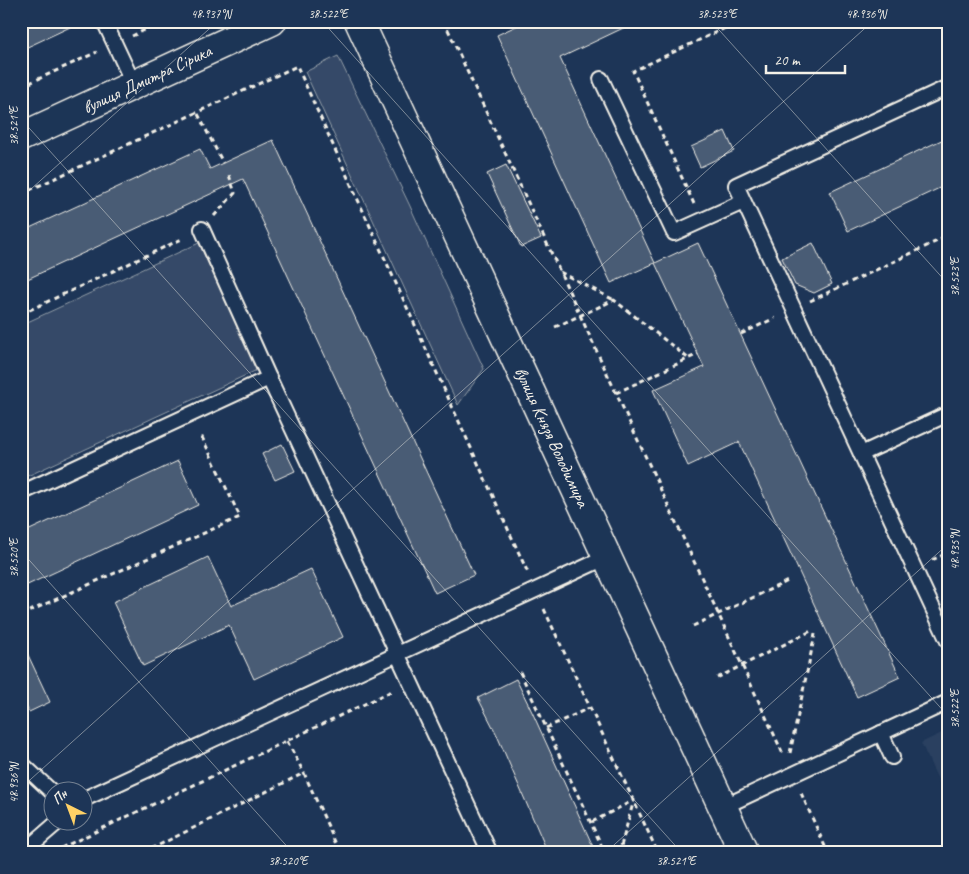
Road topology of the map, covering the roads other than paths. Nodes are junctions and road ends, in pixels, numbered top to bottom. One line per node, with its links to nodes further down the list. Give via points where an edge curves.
1 (104, 21): 5 (lane)
2 (272, 21): 5 (main road, вулиця Дмитра Сірика)
3 (359, 21): 14 (main road, вулиця Князя Володимира)
4 (602, 79): 8 (lane, via 674,233)
5 (134, 85): 7 (main road, вулиця Дмитра Сірика)
6 (948, 87): 8 (lane, via 736,185)
7 (21, 137)
8 (743, 202): 12 (lane)
9 (202, 229): 10 (lane)
10 (269, 378): 13 (lane); 16 (lane)
11 (948, 414): 12 (lane)
12 (861, 454): 15 (lane)
13 (21, 493)
14 (607, 557): 16 (lane); 23 (main road, вулиця Князя Володимира)
15 (948, 641)
16 (398, 654): 22 (lane); 26 (lane)
17 (948, 702): 18 (lane)
18 (882, 733): 19 (lane); 23 (lane, via 790,770)
19 (892, 757)
20 (21, 763): 21 (lane)
21 (42, 783)
22 (92, 795)
23 (723, 807): 27 (main road, вулиця Князя Володимира)
24 (46, 832): 25 (lane)
25 (22, 853)
26 (490, 853)
27 (744, 853)

